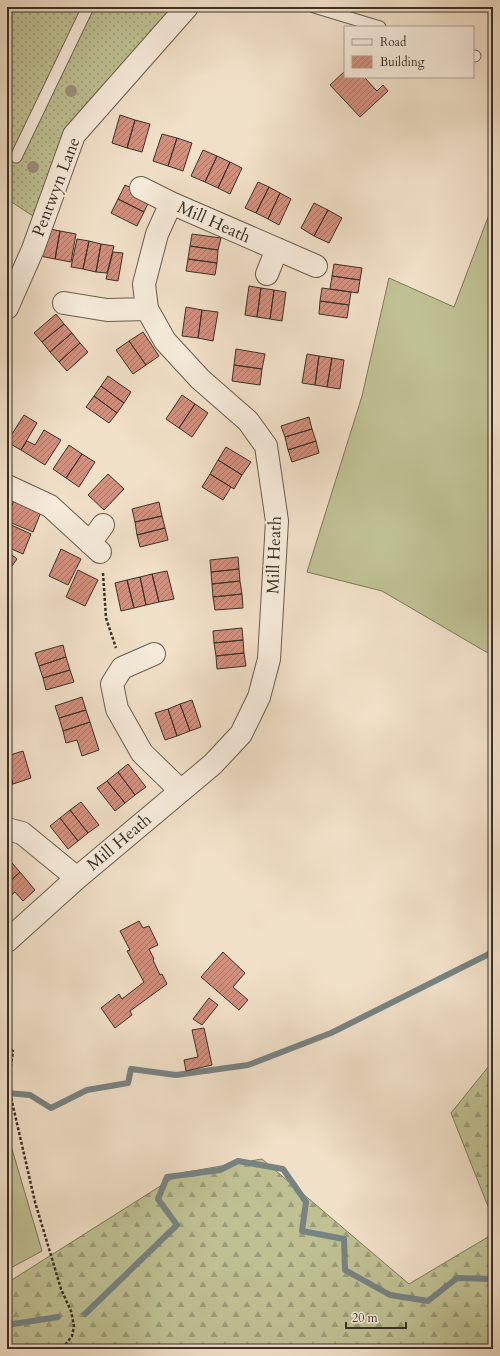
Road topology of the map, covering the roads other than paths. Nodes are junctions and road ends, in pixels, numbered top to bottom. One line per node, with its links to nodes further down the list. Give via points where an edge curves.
1 (88, 7): 5 (lane)
2 (187, 7): 12 (street, Pentwyn Lane, via 74,135 32,249)
3 (314, 7): 4 (lane)
4 (377, 26)
5 (16, 157)
6 (141, 188): 7 (street)
7 (170, 203): 8 (street, Mill Heath); 13 (street, Mill Heath, via 157,234 144,284)
8 (277, 249): 9 (street, Mill Heath); 10 (street)
9 (316, 266)
10 (267, 274)
11 (64, 303): 13 (street, via 107,310)
12 (7, 308)
13 (147, 309): 17 (street, Mill Heath, via 165,341 200,378 248,421 266,446 277,521 269,659 259,697 241,734 213,764)
14 (7, 486): 15 (street, via 50,506 95,548)
15 (103, 525)
16 (154, 654): 17 (street, via 122,668 112,684 117,709 142,753)
17 (180, 790): 19 (street, Mill Heath)
18 (7, 829): 19 (street, Mill Heath, via 22,833)
19 (77, 878): 20 (street, Mill Heath)
20 (7, 941)

